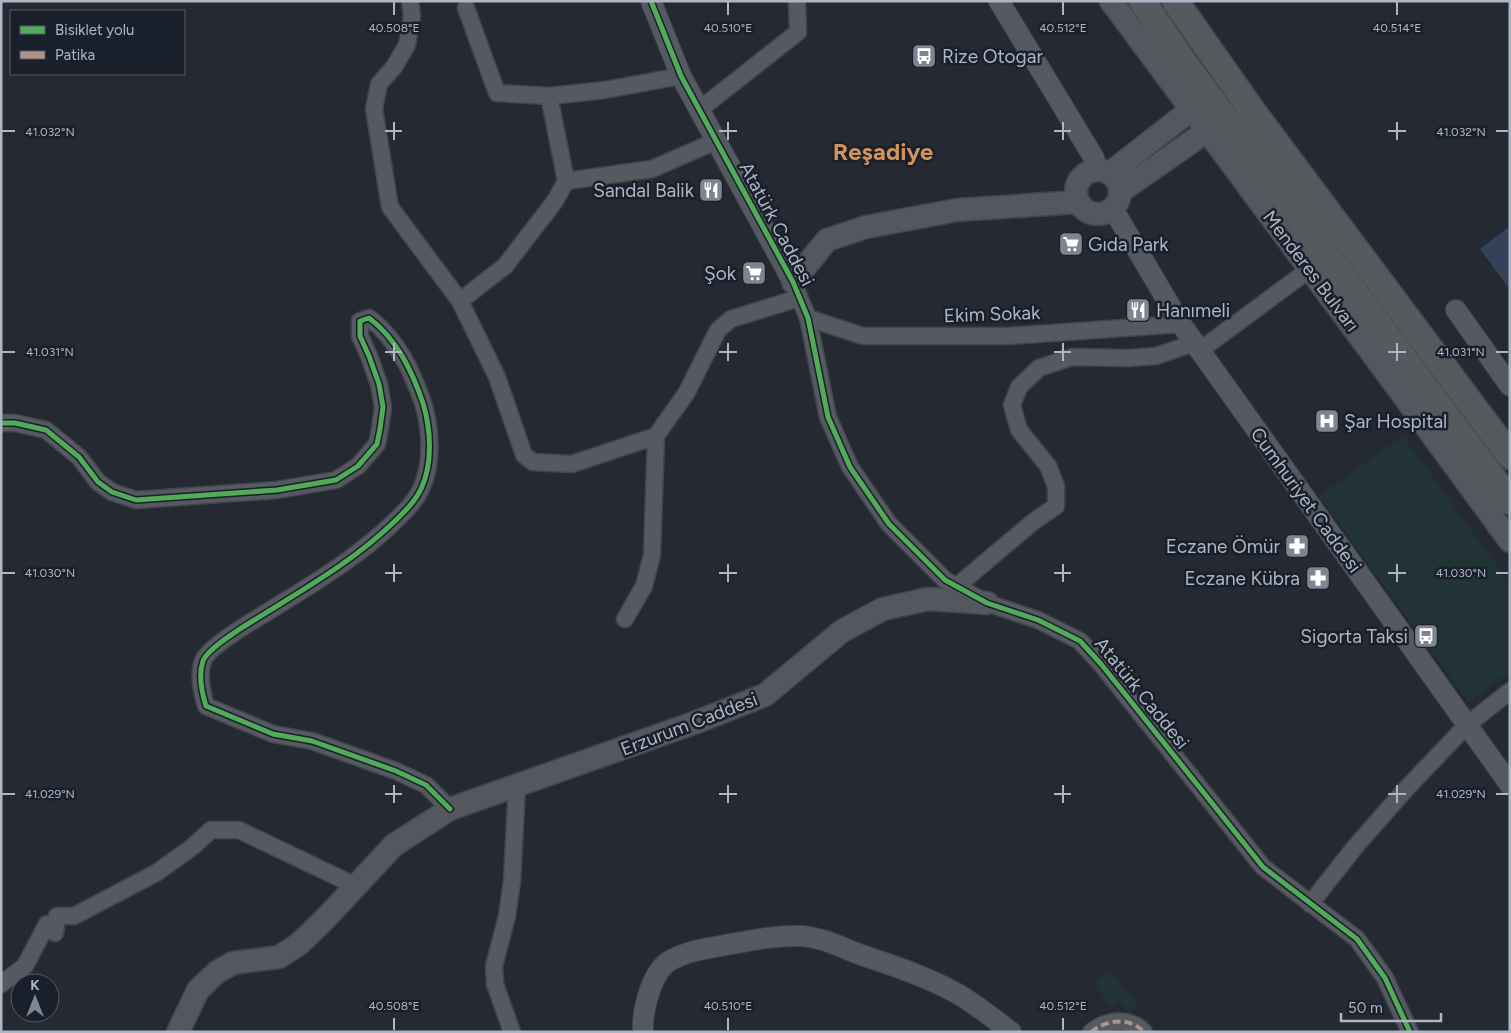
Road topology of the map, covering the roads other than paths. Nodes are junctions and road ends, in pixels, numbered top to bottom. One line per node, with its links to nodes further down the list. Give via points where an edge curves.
1 (410, 1): 22 (street, via 412,16 407,45 379,84 374,109 379,144 390,206)
2 (650, 1): 10 (street, Atatürk Caddesi)
3 (796, 1): 13 (street, via 798,32)
4 (999, 1): 18 (street, Cumhuriyet Caddesi)
5 (1111, 1): 12 (main road, Menderes Bulvarı)
6 (1142, 1): 31 (highway, via 1187,67)
7 (1175, 1): 14 (highway)
8 (1190, 1): 14 (highway, via 1238,74)
9 (466, 8): 11 (street, via 496,93)
10 (680, 76): 11 (street, via 605,90); 13 (street, Atatürk Caddesi)
11 (548, 96): 17 (street)
12 (1192, 109): 15 (main road, Menderes Bulvarı); 18 (main road)
13 (699, 110): 16 (street, Atatürk Caddesi)
14 (1254, 112): 30 (highway)
15 (1208, 131): 18 (main road); 20 (main road, Menderes Bulvarı)
16 (716, 140): 17 (street, via 652,169); 21 (street, Atatürk Caddesi)
17 (566, 181): 22 (street, via 555,201 505,266)
18 (1110, 186): 19 (main road, via 1089,172 1076,188); 19 (main road, via 1108,213 1094,214); 25 (street, Cumhuriyet Caddesi)
19 (1078, 202): 21 (main road, via 958,210 866,227 826,240)
20 (1310, 269): 26 (street); 32 (main road, Menderes Bulvarı)
21 (796, 290): 24 (street, Atatürk Caddesi); 29 (street, via 731,319 718,330 687,392)
22 (460, 301): 29 (street, via 497,377 524,455 533,462 572,464)
23 (1456, 310): 27 (street)
24 (808, 318): 25 (street, Ekim Sokak, via 863,336 1008,336); 33 (street, Atatürk Caddesi, via 828,417 850,467 889,524 945,580)
25 (1181, 324): 26 (street, Cumhuriyet Caddesi)
26 (1197, 347): 33 (street, via 1156,356 1072,357 1039,368 1019,387 1012,405 1019,430 1048,466 1056,486 1056,506); 37 (street, Cumhuriyet Caddesi)
27 (1510, 386)
28 (1, 423): 40 (street, via 46,430 80,457 98,482 112,492 136,500 277,490 336,480 358,466 377,444 383,407 379,384 360,336 360,321 369,318 380,326 414,376 426,412 430,450 421,489 412,504 378,537 329,574 240,628 213,650 203,660 202,694 206,706 220,713 273,734 320,744 426,785)
29 (656, 436): 35 (street, via 652,555 644,586)
30 (1510, 456)
31 (1510, 501)
32 (1510, 542)
33 (957, 586): 34 (street, Atatürk Caddesi)
34 (987, 603): 39 (main road, Erzurum Caddesi, via 928,598 883,609 842,631 766,695); 42 (street, Atatürk Caddesi, via 1038,620 1080,641 1263,867)
35 (625, 619)
36 (1510, 692): 37 (street)
37 (1467, 725): 38 (street, Cumhuriyet Caddesi); 42 (street, via 1355,847)
38 (1510, 785)
39 (517, 786): 40 (main road, Erzurum Caddesi); 45 (street, via 512,881 494,966 495,984)
40 (450, 810): 41 (main road, Erzurum Caddesi, via 394,845)
41 (356, 886): 43 (street, via 239,830 211,830 156,873 74,916 56,916 55,933 47,924 25,966); 44 (main road, Erzurum Caddesi, via 299,944 279,957 233,963 217,972 198,990)
42 (1310, 904): 50 (street, Atatürk Caddesi, via 1357,939 1385,978)
43 (1, 984)
44 (178, 1032)
45 (512, 1032)
46 (643, 1032): 47 (street, via 652,983 670,960 700,949 774,936 804,936 915,974 957,994)
47 (1011, 1032)
48 (1091, 1032): 49 (street, via 1120,1020 1134,1024)
49 (1144, 1032)
50 (1410, 1032)

